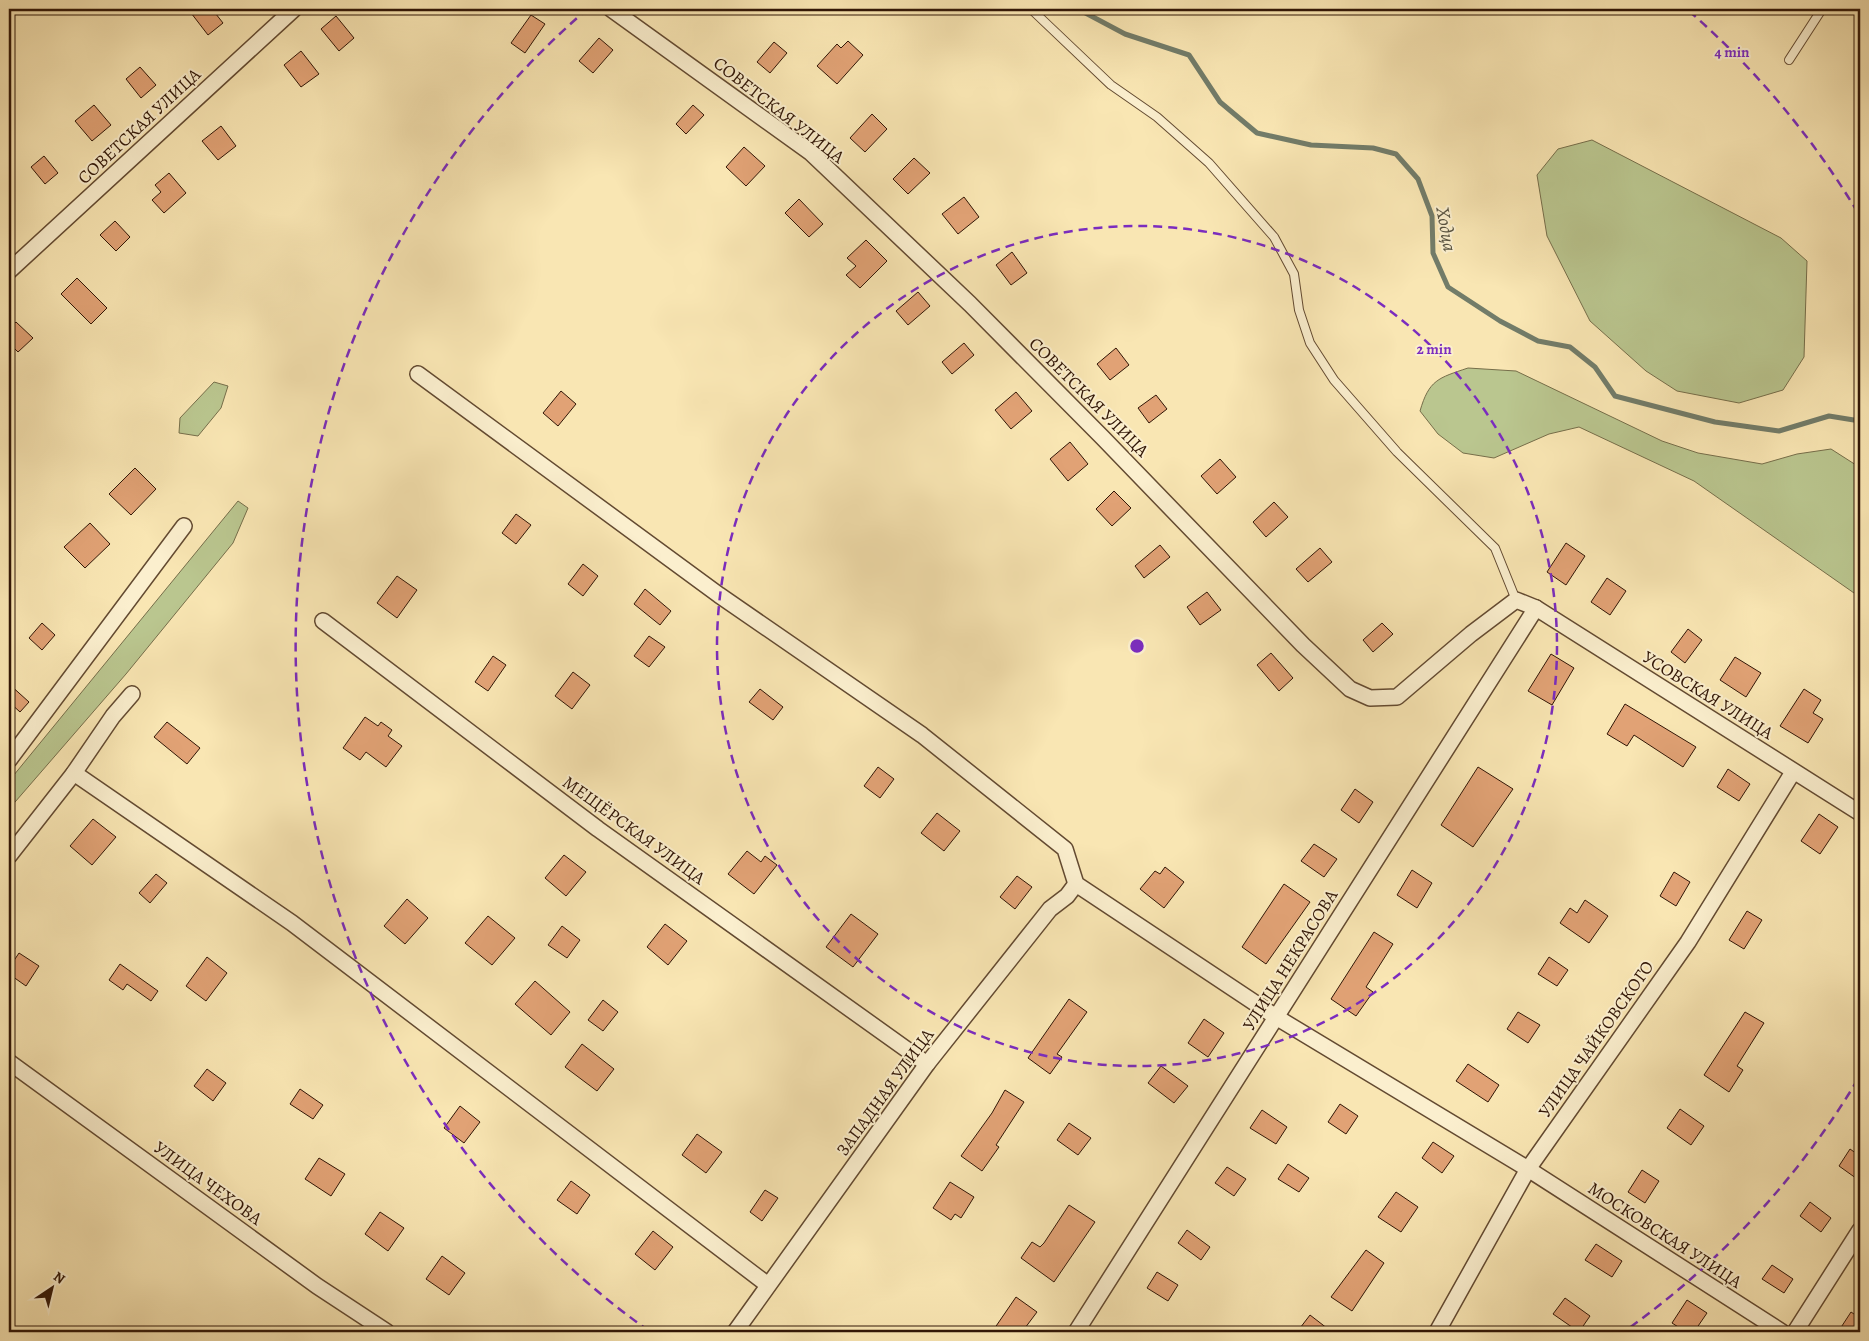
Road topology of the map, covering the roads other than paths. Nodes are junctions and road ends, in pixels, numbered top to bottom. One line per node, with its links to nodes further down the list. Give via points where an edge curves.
1 (294, 9): 8 (street, СОВЕТСКАЯ УЛИЦА)
2 (561, 9): 3 (lane)
3 (572, 9)
4 (611, 9): 11 (street, СОВЕТСКАЯ УЛИЦА, via 811,153 970,304 1303,645 1350,689 1370,698 1397,697 1470,634)
5 (1031, 9): 11 (lane, via 1111,85 1157,117 1209,163 1274,237 1294,274 1299,310 1310,343 1334,380 1397,452 1495,548)
6 (1822, 9): 7 (lane)
7 (1789, 60)
8 (9, 271)
9 (418, 374): 20 (street, via 719,594 922,735 1065,849)
10 (184, 526): 15 (street)
11 (1516, 600): 12 (street)
12 (1536, 608): 16 (street, УСОВСКАЯ УЛИЦА); 21 (street, УЛИЦА НЕКРАСОВА)
13 (323, 622): 23 (street, МЕЩЁРСКАЯ УЛИЦА, via 598,829)
14 (132, 694): 17 (street)
15 (9, 760)
16 (1793, 772): 18 (street, УСОВСКАЯ УЛИЦА); 24 (street, УЛИЦА ЧАЙКОВСКОГО, via 1688,942)
17 (74, 773): 19 (street); 26 (street, via 292,923)
18 (1860, 813)
19 (9, 856)
20 (1076, 884): 21 (street, МОСКОВСКАЯ УЛИЦА); 23 (street, ЗАПАДНАЯ УЛИЦА, via 1050,909)
21 (1276, 1016): 24 (street, МОСКОВСКАЯ УЛИЦА); 29 (street, УЛИЦА НЕКРАСОВА)
22 (9, 1062): 27 (street, УЛИЦА ЧЕХОВА, via 317,1286)
23 (927, 1064): 26 (street, ЗАПАДНАЯ УЛИЦА)
24 (1528, 1169): 30 (street, УЛИЦА ЧАЙКОВСКОГО); 31 (street, МОСКОВСКАЯ УЛИЦА)
25 (1860, 1230): 32 (street)
26 (768, 1285): 28 (street, ЗАПАДНАЯ УЛИЦА)
27 (387, 1332)
28 (734, 1332)
29 (1076, 1332)
30 (1437, 1332)
31 (1782, 1332)
32 (1795, 1332)

